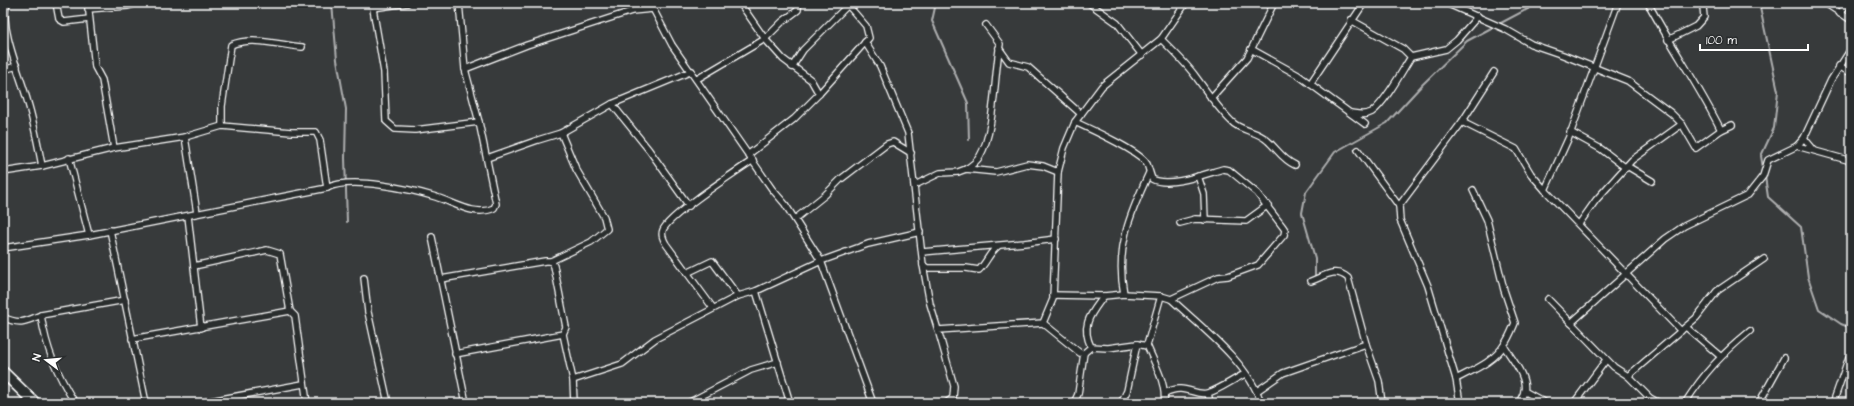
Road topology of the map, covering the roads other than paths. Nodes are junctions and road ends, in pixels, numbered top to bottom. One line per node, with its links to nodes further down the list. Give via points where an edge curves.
1 (56, 3): 24 (street, via 59,19 64,22)
2 (138, 3): 19 (street, via 128,6)
3 (408, 3): 20 (street)
4 (459, 3): 42 (street)
5 (740, 3): 28 (street)
6 (798, 3): 28 (street, via 798,10)
7 (1089, 3): 36 (street, via 1117,23)
8 (1186, 3): 29 (street)
9 (1274, 3): 34 (street)
10 (1364, 3): 25 (street)
11 (1446, 3): 23 (street)
12 (1618, 3): 41 (street)
13 (1648, 3): 30 (street)
14 (1700, 3): 30 (street, via 1704,17 1696,26)
15 (1825, 3): 22 (street)
16 (1847, 3): 22 (street)
17 (8, 4): 38 (street, via 4,12 6,32)
18 (847, 4): 31 (street, via 866,26 869,38); 40 (street, via 803,50)
19 (88, 6): 24 (street)
20 (372, 6): 54 (street, via 384,72 386,121 395,128 415,130)
21 (652, 6): 42 (street, via 534,42); 44 (street, via 672,45)
22 (1840, 14): 26 (street)
23 (1478, 16): 37 (street, via 1446,49); 41 (street, via 1505,28 1531,44)
24 (89, 20): 67 (street, via 95,67 102,80)
25 (1351, 20): 37 (street, via 1403,49); 48 (street)
26 (1851, 20)
27 (986, 25): 33 (street, via 998,39)
28 (765, 39): 40 (street); 47 (street)
29 (1160, 39): 36 (street); 50 (street, via 1177,54)
30 (1668, 40): 61 (street, via 1690,74)
31 (865, 42): 49 (street); 71 (street, via 880,66 908,133)
32 (302, 47): 60 (street, via 257,42 238,42 231,45 222,106)
33 (1000, 48): 53 (street, via 1009,62 1028,67); 79 (street, via 985,143 979,158)
34 (1251, 49): 48 (street); 50 (street, via 1238,70)
35 (1851, 49): 39 (street)
36 (1142, 55): 53 (street, via 1102,86)
37 (1411, 57): 52 (street, via 1372,112 1362,115)
38 (17, 66): 43 (street); 77 (street, via 29,103)
39 (1839, 66): 46 (street); 65 (street)
40 (792, 67): 49 (street, via 811,80)
41 (1595, 68): 58 (street, via 1628,81 1672,113); 62 (street)
42 (465, 69): 54 (street)
43 (3, 70)
44 (692, 72): 47 (street); 51 (street)
45 (1494, 72): 56 (street)
46 (1851, 73)
47 (697, 79): 70 (street)
48 (1310, 84): 52 (street)
49 (819, 94): 70 (street, via 794,119)
50 (1211, 98): 76 (street, via 1232,122 1268,140 1288,162)
51 (612, 104): 63 (street); 90 (street)
52 (1351, 113): 57 (street)
53 (1081, 114): 55 (street)
54 (479, 122): 73 (street)
55 (1075, 122): 81 (street, via 1064,148); 82 (street, via 1124,147 1147,164)
56 (1462, 122): 88 (street, via 1516,149 1531,174); 91 (street)
57 (1365, 124)
58 (1682, 124): 61 (street, via 1696,148); 78 (street, via 1649,147)
59 (1732, 125): 61 (street)
60 (222, 126): 64 (street); 86 (street, via 316,132 320,140)
61 (1720, 130)
62 (1570, 132): 78 (street); 88 (street)
63 (561, 134): 73 (street); 108 (street, via 576,169 604,217 607,230 591,242)
64 (185, 137): 67 (street); 92 (street)
65 (1804, 138): 66 (street); 69 (street)
66 (1797, 146): 69 (street); 112 (street, via 1768,160 1763,176 1748,196 1684,226 1665,239)
67 (114, 148): 72 (street)
68 (1358, 150): 91 (street)
69 (1815, 150): 75 (street)
70 (749, 154): 74 (street)
71 (911, 154): 85 (street); 94 (street, via 893,142 887,144 841,179)
72 (69, 158): 77 (street); 100 (street)
73 (487, 158): 86 (street, via 496,204 487,212 476,212 413,191 355,183)
74 (753, 160): 90 (street); 94 (street)
75 (1851, 161)
76 (1295, 165)
77 (42, 166): 80 (street)
78 (1627, 167): 84 (street); 97 (street, via 1596,200)
79 (966, 170): 81 (street, via 996,172 1027,164); 85 (street, via 940,172)
80 (3, 172)
81 (1058, 172): 102 (street)
82 (1150, 173): 83 (street, via 1152,179 1157,182); 117 (street, via 1123,238)
83 (1198, 176): 89 (street, via 1223,169 1229,170); 95 (street, via 1204,194)
84 (1652, 180)
85 (915, 185): 99 (street)
86 (327, 188): 92 (street)
87 (1473, 190): 140 (street, via 1487,220 1515,323)
88 (1545, 190): 97 (street)
89 (1268, 205): 95 (street, via 1246,221); 122 (street, via 1285,230 1284,235 1258,265 1218,277)
90 (689, 206): 111 (street, via 666,225 662,237)
91 (1398, 206): 152 (street, via 1400,220 1428,286)
92 (197, 213): 93 (street)
93 (188, 216): 98 (street); 110 (street)
94 (795, 220): 107 (street)
95 (1205, 220): 96 (street, via 1195,219)
96 (1180, 223)
97 (1579, 224): 112 (street)
98 (110, 230): 100 (street); 124 (street)
99 (920, 232): 105 (street); 107 (street, via 868,244)
100 (89, 235): 104 (street)
101 (432, 237): 114 (street)
102 (1056, 239): 103 (street); 118 (street)
103 (998, 246): 105 (street); 109 (street, via 991,251 979,270 927,268)
104 (3, 248)
105 (922, 252): 109 (street)
106 (1764, 259): 132 (street, via 1717,291)
107 (822, 260): 116 (street); 169 (street)
108 (551, 261): 114 (street); 135 (street, via 566,327)
109 (923, 265): 133 (street)
110 (194, 266): 126 (street, via 266,250 276,252 282,260); 131 (street)
111 (687, 273): 119 (street, via 712,261); 125 (street)
112 (1626, 274): 130 (street); 132 (street)
113 (364, 278): 164 (street, via 368,312)
114 (440, 279): 143 (street)
115 (1310, 282): 138 (street, via 1336,272 1348,278)
116 (756, 290): 119 (street); 148 (street)
117 (1124, 294): 120 (street); 121 (street)
118 (1053, 295): 120 (street); 129 (street)
119 (738, 296): 125 (street)
120 (1104, 296): 141 (street, via 1090,316 1087,334)
121 (1161, 296): 122 (street); 139 (street)
122 (1171, 299): 150 (street, via 1229,352)
123 (1548, 299): 130 (street)
124 (126, 300): 127 (street); 136 (street)
125 (713, 308): 153 (street, via 655,339 622,364)
126 (290, 311): 131 (street); 154 (street, via 295,316)
127 (41, 315): 128 (street, via 17,323); 160 (street, via 48,351)
128 (3, 317)
129 (1044, 323): 133 (street); 142 (street, via 1076,351)
130 (1571, 323): 147 (street)
131 (201, 328): 136 (street)
132 (1684, 329): 144 (street); 151 (street)
133 (938, 330): 170 (street, via 954,386 954,398)
134 (1750, 331): 144 (street)
135 (563, 334): 143 (street); 153 (street)
136 (132, 339): 161 (street)
137 (1137, 344): 139 (street); 141 (street, via 1108,348); 172 (street, via 1127,391)
138 (1366, 344): 155 (street, via 1283,373); 176 (street, via 1379,381)
139 (1147, 346): 157 (street, via 1155,361)
140 (1504, 346): 152 (street, via 1487,363); 156 (street, via 1523,378)
141 (1091, 347): 142 (street)
142 (1084, 352): 171 (street, via 1078,394)
143 (455, 354): 165 (street)
144 (1720, 356): 182 (street)
145 (1849, 357): 184 (street)
146 (1784, 358): 183 (street)
147 (1606, 360): 151 (street); 180 (street)
148 (778, 362): 167 (street, via 751,370); 168 (street)
149 (3, 372): 159 (highway)
150 (1245, 374): 155 (street); 158 (street)
151 (1628, 376): 181 (street, via 1650,398)
152 (1456, 379): 177 (street)
153 (573, 380): 166 (street)
154 (303, 384): 162 (street); 163 (street)
155 (1257, 391): 175 (street)
156 (1524, 391): 178 (street); 179 (street)
157 (1165, 393): 158 (street, via 1184,389); 173 (street)
158 (1208, 393): 174 (street)
159 (35, 403)
160 (75, 403)
161 (146, 403)
162 (199, 403)
163 (307, 403)
164 (388, 403)
165 (466, 403)
166 (574, 403)
167 (688, 403)
168 (790, 403)
169 (873, 403)
170 (946, 403)
171 (1074, 403)
172 (1121, 403)
173 (1164, 403)
174 (1210, 403)
175 (1261, 403)
176 (1382, 403)
177 (1460, 403)
178 (1519, 403)
179 (1546, 403)
180 (1574, 403)
181 (1659, 403)
182 (1685, 403)
183 (1759, 403)
184 (1832, 403)

